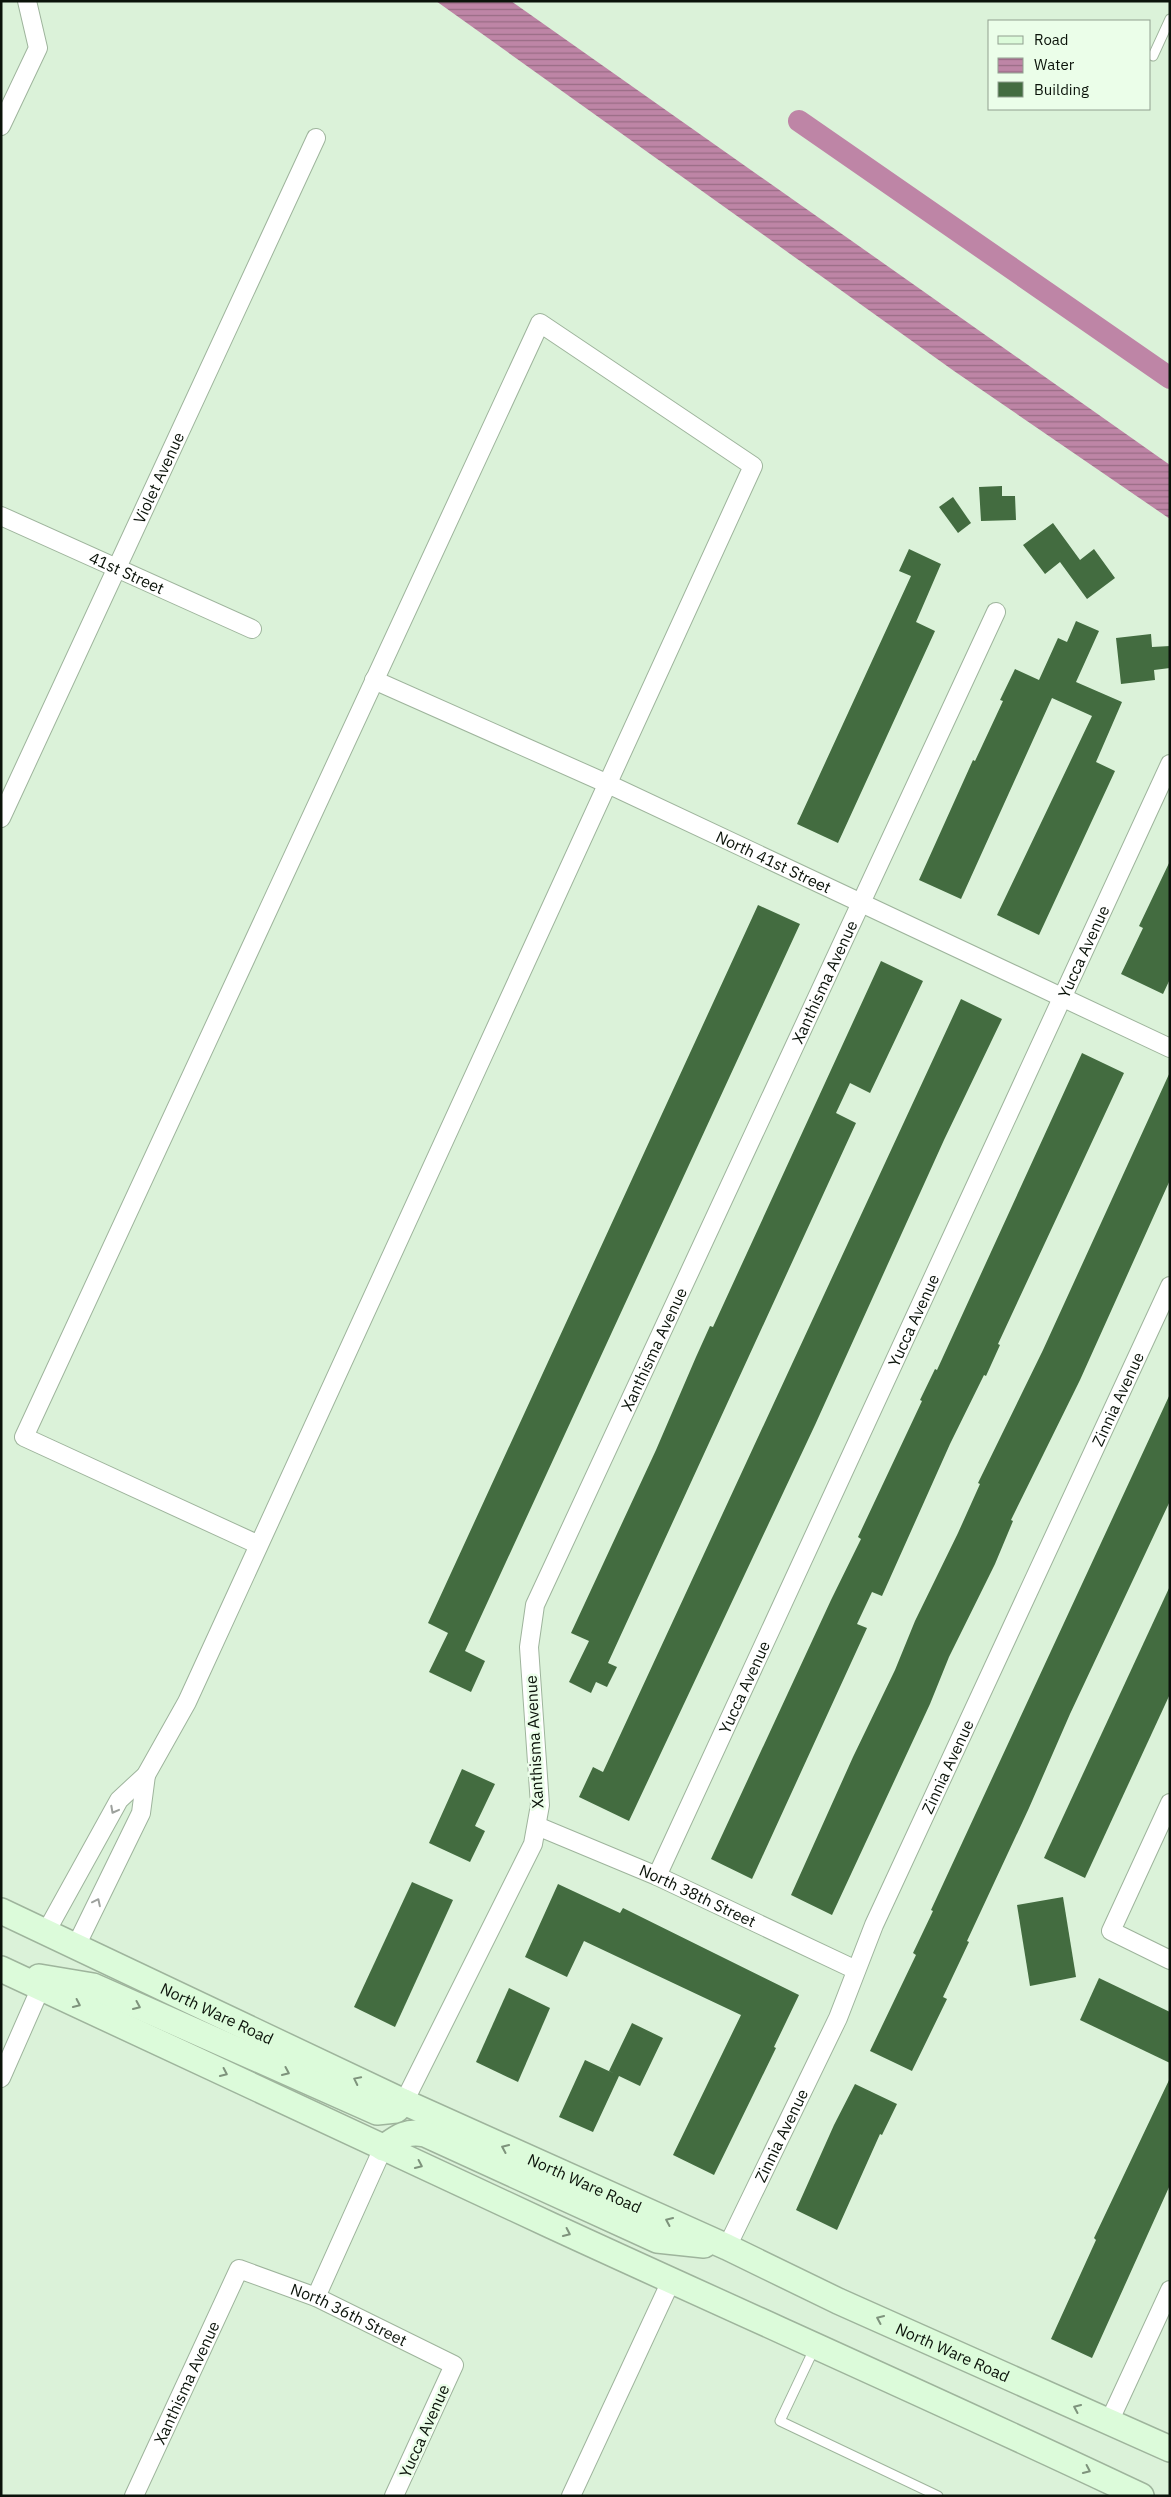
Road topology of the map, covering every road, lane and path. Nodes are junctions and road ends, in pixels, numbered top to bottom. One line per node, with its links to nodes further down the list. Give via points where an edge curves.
1 (27, 1): 4 (street, via 38,48)
2 (1170, 19): 3 (lane)
3 (1153, 56)
4 (1, 126)
5 (316, 138): 7 (street, Violet Avenue)
6 (1, 516): 7 (street, 41st Street)
7 (116, 568): 9 (street, 41st Street); 13 (street, Violet Avenue)
8 (996, 612): 14 (street, Xanthisma Avenue)
9 (252, 629)
10 (374, 680): 12 (street, North 41st Street); 12 (street, via 540,323 753,466); 18 (street, via 24,1437)
11 (1170, 764): 15 (street, Yucca Avenue)
12 (608, 784): 14 (street, North 41st Street); 18 (street)
13 (1, 818)
14 (860, 901): 15 (street, North 41st Street); 21 (street, Xanthisma Avenue, via 535,1605 529,1647 540,1805)
15 (1063, 997): 16 (street, North 41st Street); 24 (street, Yucca Avenue)
16 (1170, 1048)
17 (1170, 1286): 30 (street, Zinnia Avenue)
18 (259, 1545): 19 (street, via 187,1702)
19 (146, 1775): 22 (street, one-way to 22, via 119,1800); 23 (street, via 141,1813)
20 (1170, 1803): 28 (street, via 1110,1931)
21 (538, 1826): 24 (street, North 38th Street); 33 (street, Xanthisma Avenue, via 533,1844)
22 (90, 1854): 23 (street); 26 (street)
23 (114, 1868): 27 (street, one-way to 23)
24 (657, 1876): 30 (street, North 38th Street)
25 (1, 1910): 26 (main road, North Ware Road)
26 (46, 1932): 27 (main road, North Ware Road)
27 (76, 1946): 33 (main road, North Ware Road, one-way to 27)
28 (1170, 1960)
29 (4, 1970): 31 (main road); 33 (main road, one-way to 33, via 93,1986 377,2112 396,2110)
30 (856, 1970): 35 (street, Zinnia Avenue, via 838,2018)
31 (41, 1987): 32 (street); 34 (main road, one-way to 34)
32 (1, 2078)
33 (404, 2102): 35 (main road, North Ware Road, one-way to 33)
34 (383, 2148): 35 (main road, via 402,2134 424,2134 657,2240); 37 (main road, one-way to 37); 39 (street)
35 (727, 2247): 42 (main road, North Ware Road, one-way to 35, via 838,2301)
36 (239, 2269): 39 (street, North 36th Street); 44 (street, Xanthisma Avenue)
37 (672, 2281): 40 (main road); 46 (street)
38 (1170, 2290): 42 (street)
39 (316, 2297): 41 (street, North 36th Street)
40 (815, 2347): 47 (lane, via 780,2421); 48 (main road, one-way to 48)
41 (454, 2365): 45 (street, Yucca Avenue)
42 (1109, 2422): 43 (main road, North Ware Road)
43 (1170, 2449)
44 (134, 2496)
45 (394, 2496)
46 (570, 2496)
47 (938, 2496)
48 (1141, 2496)

